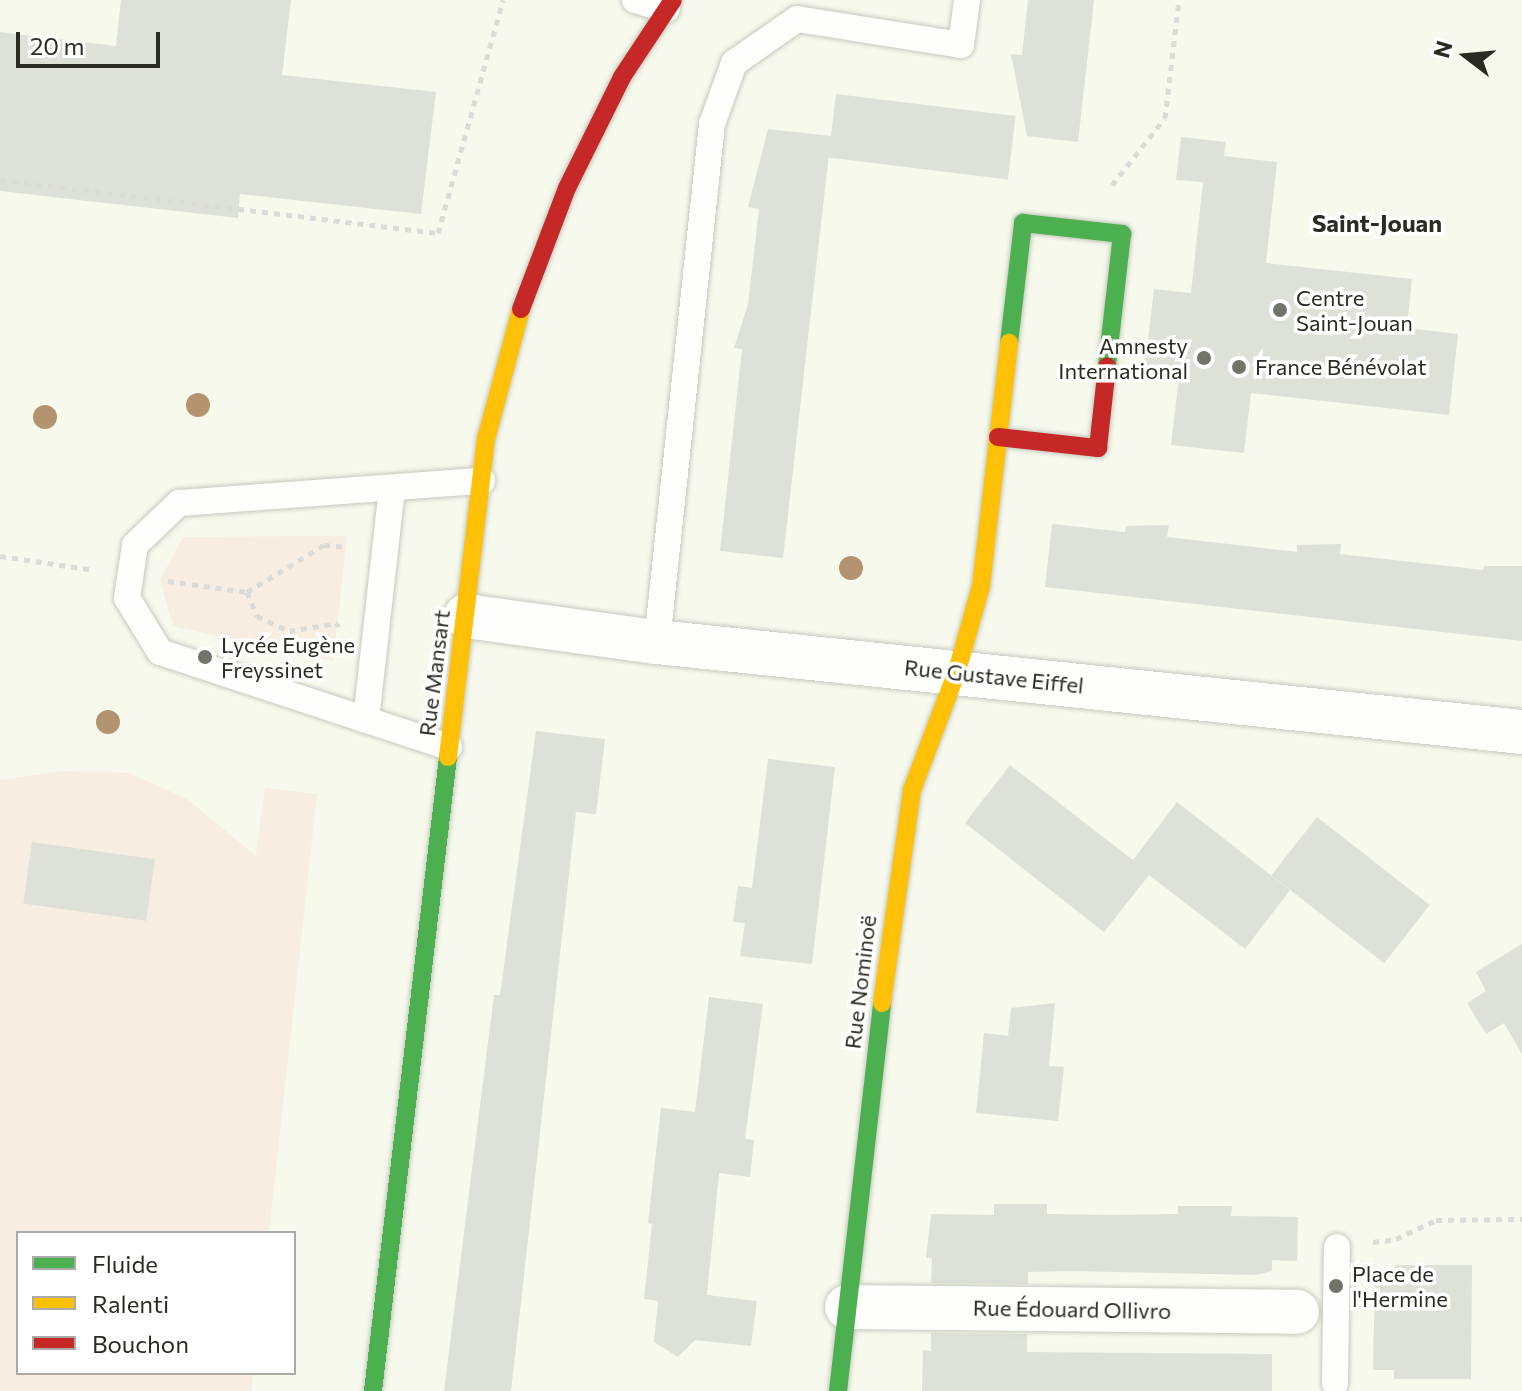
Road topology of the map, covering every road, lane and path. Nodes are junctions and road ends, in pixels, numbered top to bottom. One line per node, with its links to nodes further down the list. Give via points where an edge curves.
1 (503, 0): 7 (path, via 438,233)
2 (635, 0): 5 (lane)
3 (967, 0): 6 (lane, via 961,45)
4 (1179, 0): 8 (path, via 1165,118)
5 (670, 4): 10 (street, Rue Mansart, via 622,77 567,188 514,327 486,439)
6 (791, 10): 17 (lane, via 734,63 712,124)
7 (0, 180)
8 (1076, 229): 9 (street, Rue Nominoë, via 1023,223); 9 (street, via 1122,234 1098,448)
9 (998, 437): 18 (street, Rue Nominoë, via 981,586)
10 (482, 481): 11 (lane); 16 (street, Rue Mansart)
11 (392, 488): 12 (lane); 14 (lane, via 179,503 135,545)
12 (385, 547): 15 (path, via 324,545); 19 (lane)
13 (0, 556): 14 (path)
14 (130, 576): 15 (path); 20 (lane, via 127,598 160,652)
15 (247, 592): 19 (path, via 257,616 289,631 337,623 349,662)
16 (466, 616): 17 (street, Rue Gustave Eiffel); 22 (street, Rue Mansart)
17 (657, 642): 18 (street, Rue Gustave Eiffel)
18 (957, 671): 21 (street, Rue Gustave Eiffel); 25 (street, Rue Nominoë, via 912,790 892,913)
19 (371, 673): 20 (lane)
20 (366, 720): 22 (lane)
21 (1522, 732)
22 (449, 747): 28 (street, Rue Mansart)
23 (1522, 1219): 24 (path, via 1436,1220 1396,1239)
24 (1337, 1247): 26 (lane)
25 (847, 1307): 26 (street, Rue Édouard Ollivro); 29 (street)
26 (1316, 1312): 27 (lane)
27 (1335, 1383)
28 (373, 1391)
29 (838, 1391)

